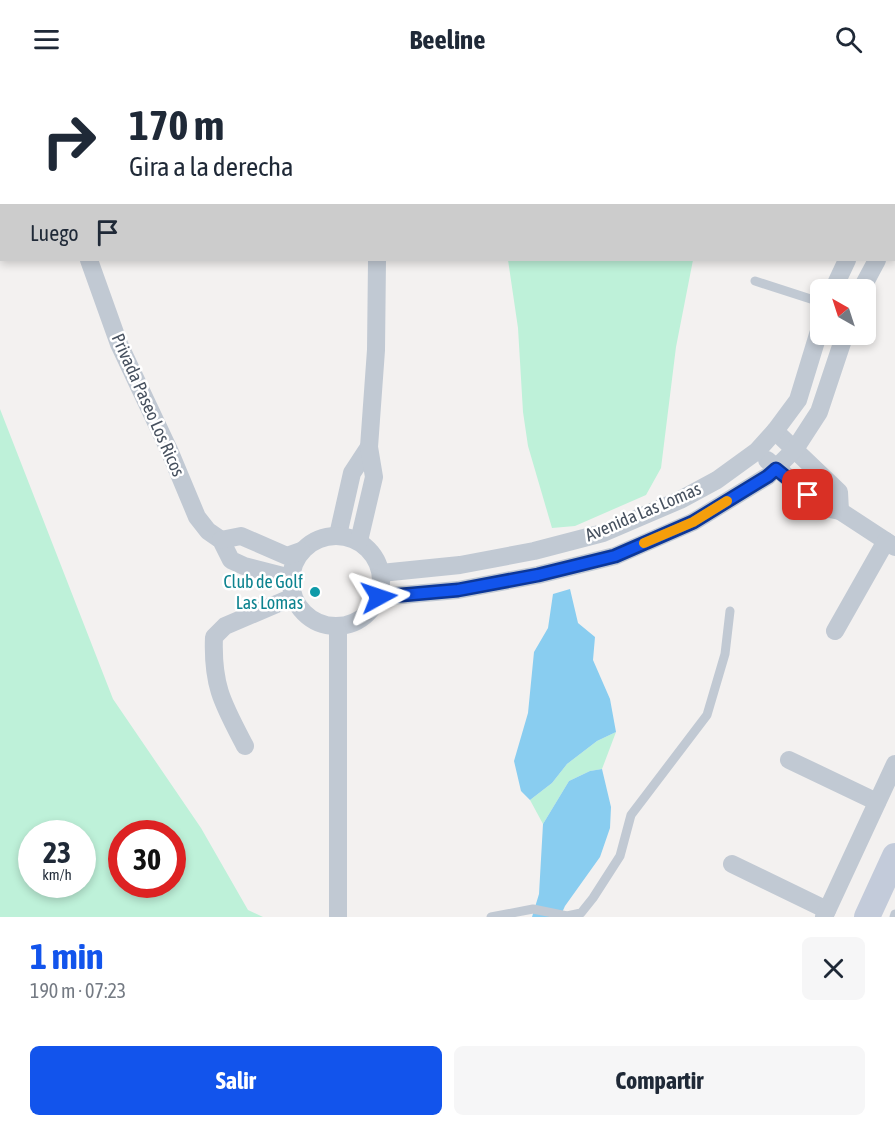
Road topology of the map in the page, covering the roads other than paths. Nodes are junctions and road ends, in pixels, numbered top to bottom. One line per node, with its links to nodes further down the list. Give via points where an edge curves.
1 (89, 261): 18 (street, Privada Paseo Los Ricos, via 119,344 197,517)
2 (377, 261): 12 (street)
3 (847, 261): 5 (street)
4 (876, 261): 6 (street)
5 (838, 279)
6 (867, 279)
7 (755, 281): 8 (lane)
8 (810, 299)
9 (815, 345): 11 (street, Avenida Las Lomas, via 798,400)
10 (841, 345): 13 (street, Avenida Las Lomas, via 819,412)
11 (775, 431): 13 (street); 14 (street, Avenida Las Lomas)
12 (369, 447): 17 (street, via 352,473); 19 (street, via 374,477)
13 (795, 449): 15 (street, Avenida Las Lomas); 16 (street, via 839,492)
14 (757, 451): 15 (street); 22 (street, Avenida Las Lomas, via 680,500 603,533 460,565)
15 (776, 469): 16 (street, via 824,508); 24 (street, Avenida Las Lomas, via 693,522 615,556 458,590)
16 (840, 511): 20 (street)
17 (338, 535): 19 (street); 21 (street, via 325,536)
18 (221, 540): 21 (street, via 241,536 287,556); 23 (street, Privada Paseo Los Ricos, via 231,560 284,576)
19 (359, 541): 22 (street, via 377,560)
20 (890, 544): 27 (street)
21 (301, 551): 23 (street, via 294,562)
22 (381, 573): 24 (street)
23 (292, 591): 26 (street, via 306,615); 28 (street, via 225,626 214,638 213,664 220,696)
24 (379, 597): 26 (street, via 363,618)
25 (730, 611): 35 (lane, via 725,654 707,715 630,815 620,856 593,898 581,913)
26 (338, 626): 36 (street)
27 (835, 631)
28 (245, 746)
29 (789, 760): 31 (street)
30 (895, 764): 31 (street)
31 (877, 802): 34 (street)
32 (895, 856): 38 (main road)
33 (732, 864): 34 (street)
34 (825, 914)
35 (567, 916): 37 (lane, via 533,909)
36 (338, 917)
37 (490, 917)
38 (867, 917)

